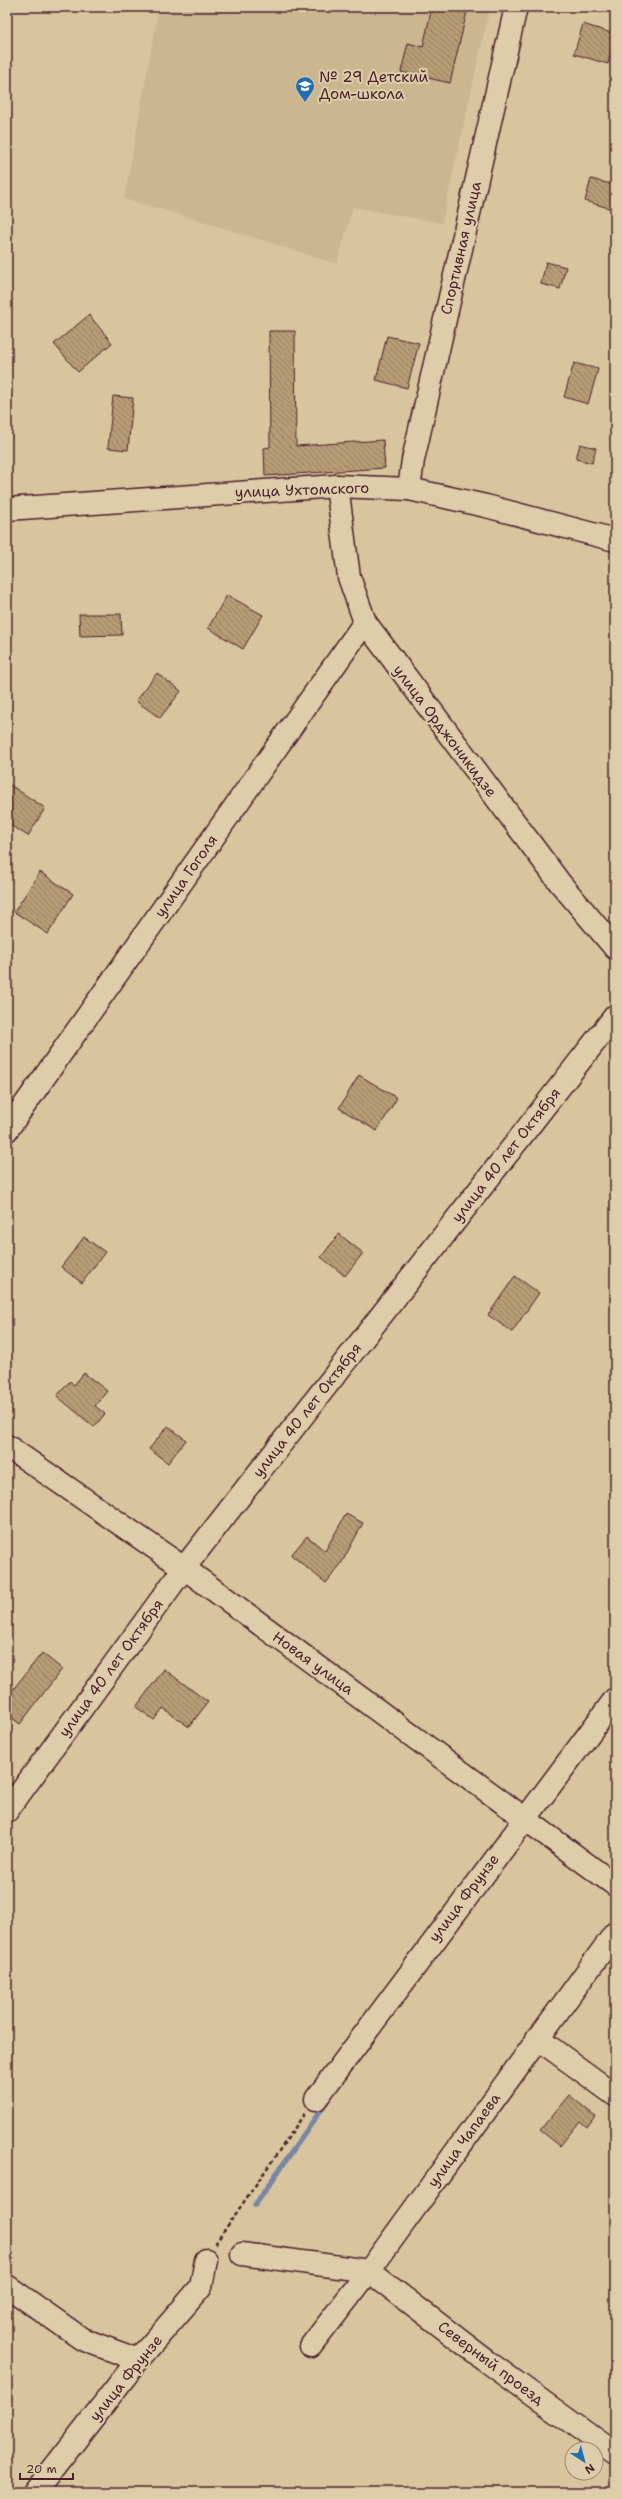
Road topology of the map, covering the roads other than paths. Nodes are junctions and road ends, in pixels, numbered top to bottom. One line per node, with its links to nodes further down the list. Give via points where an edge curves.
1 (516, 7): 3 (street, Спортивная улица, via 413,460)
2 (337, 486): 3 (street, улица Ухтомского); 4 (street, улица Ухтомского); 6 (street, улица Орджоникидзе, via 349,577)
3 (409, 489): 5 (street, улица Ухтомского, via 486,506)
4 (7, 509)
5 (615, 540)
6 (364, 622): 7 (street, улица Орджоникидзе, via 560,883); 9 (street, улица Гоголя)
7 (615, 948)
8 (615, 1016): 11 (street, улица 40 лет Октября)
9 (7, 1130)
10 (7, 1446): 11 (street, Новая улица)
11 (184, 1568): 13 (street, улица 40 лет Октября); 14 (street, Новая улица)
12 (615, 1699): 14 (street, улица Фрунзе)
13 (7, 1811)
14 (524, 1818): 15 (street, Новая улица); 19 (street, улица Фрунзе)
15 (615, 1885)
16 (615, 1933): 17 (street, улица Чапаева)
17 (537, 2038): 18 (street); 22 (street, улица Чапаева)
18 (615, 2095)
19 (316, 2099)
20 (242, 2254): 22 (street)
21 (206, 2260): 25 (street, улица Фрунзе, via 201,2288)
22 (369, 2271): 24 (street, улица Чапаева); 26 (street, Северный проезд)
23 (7, 2286): 25 (street, via 82,2339)
24 (311, 2346)
25 (138, 2360): 27 (street, улица Фрунзе)
26 (615, 2454)
27 (36, 2492)

